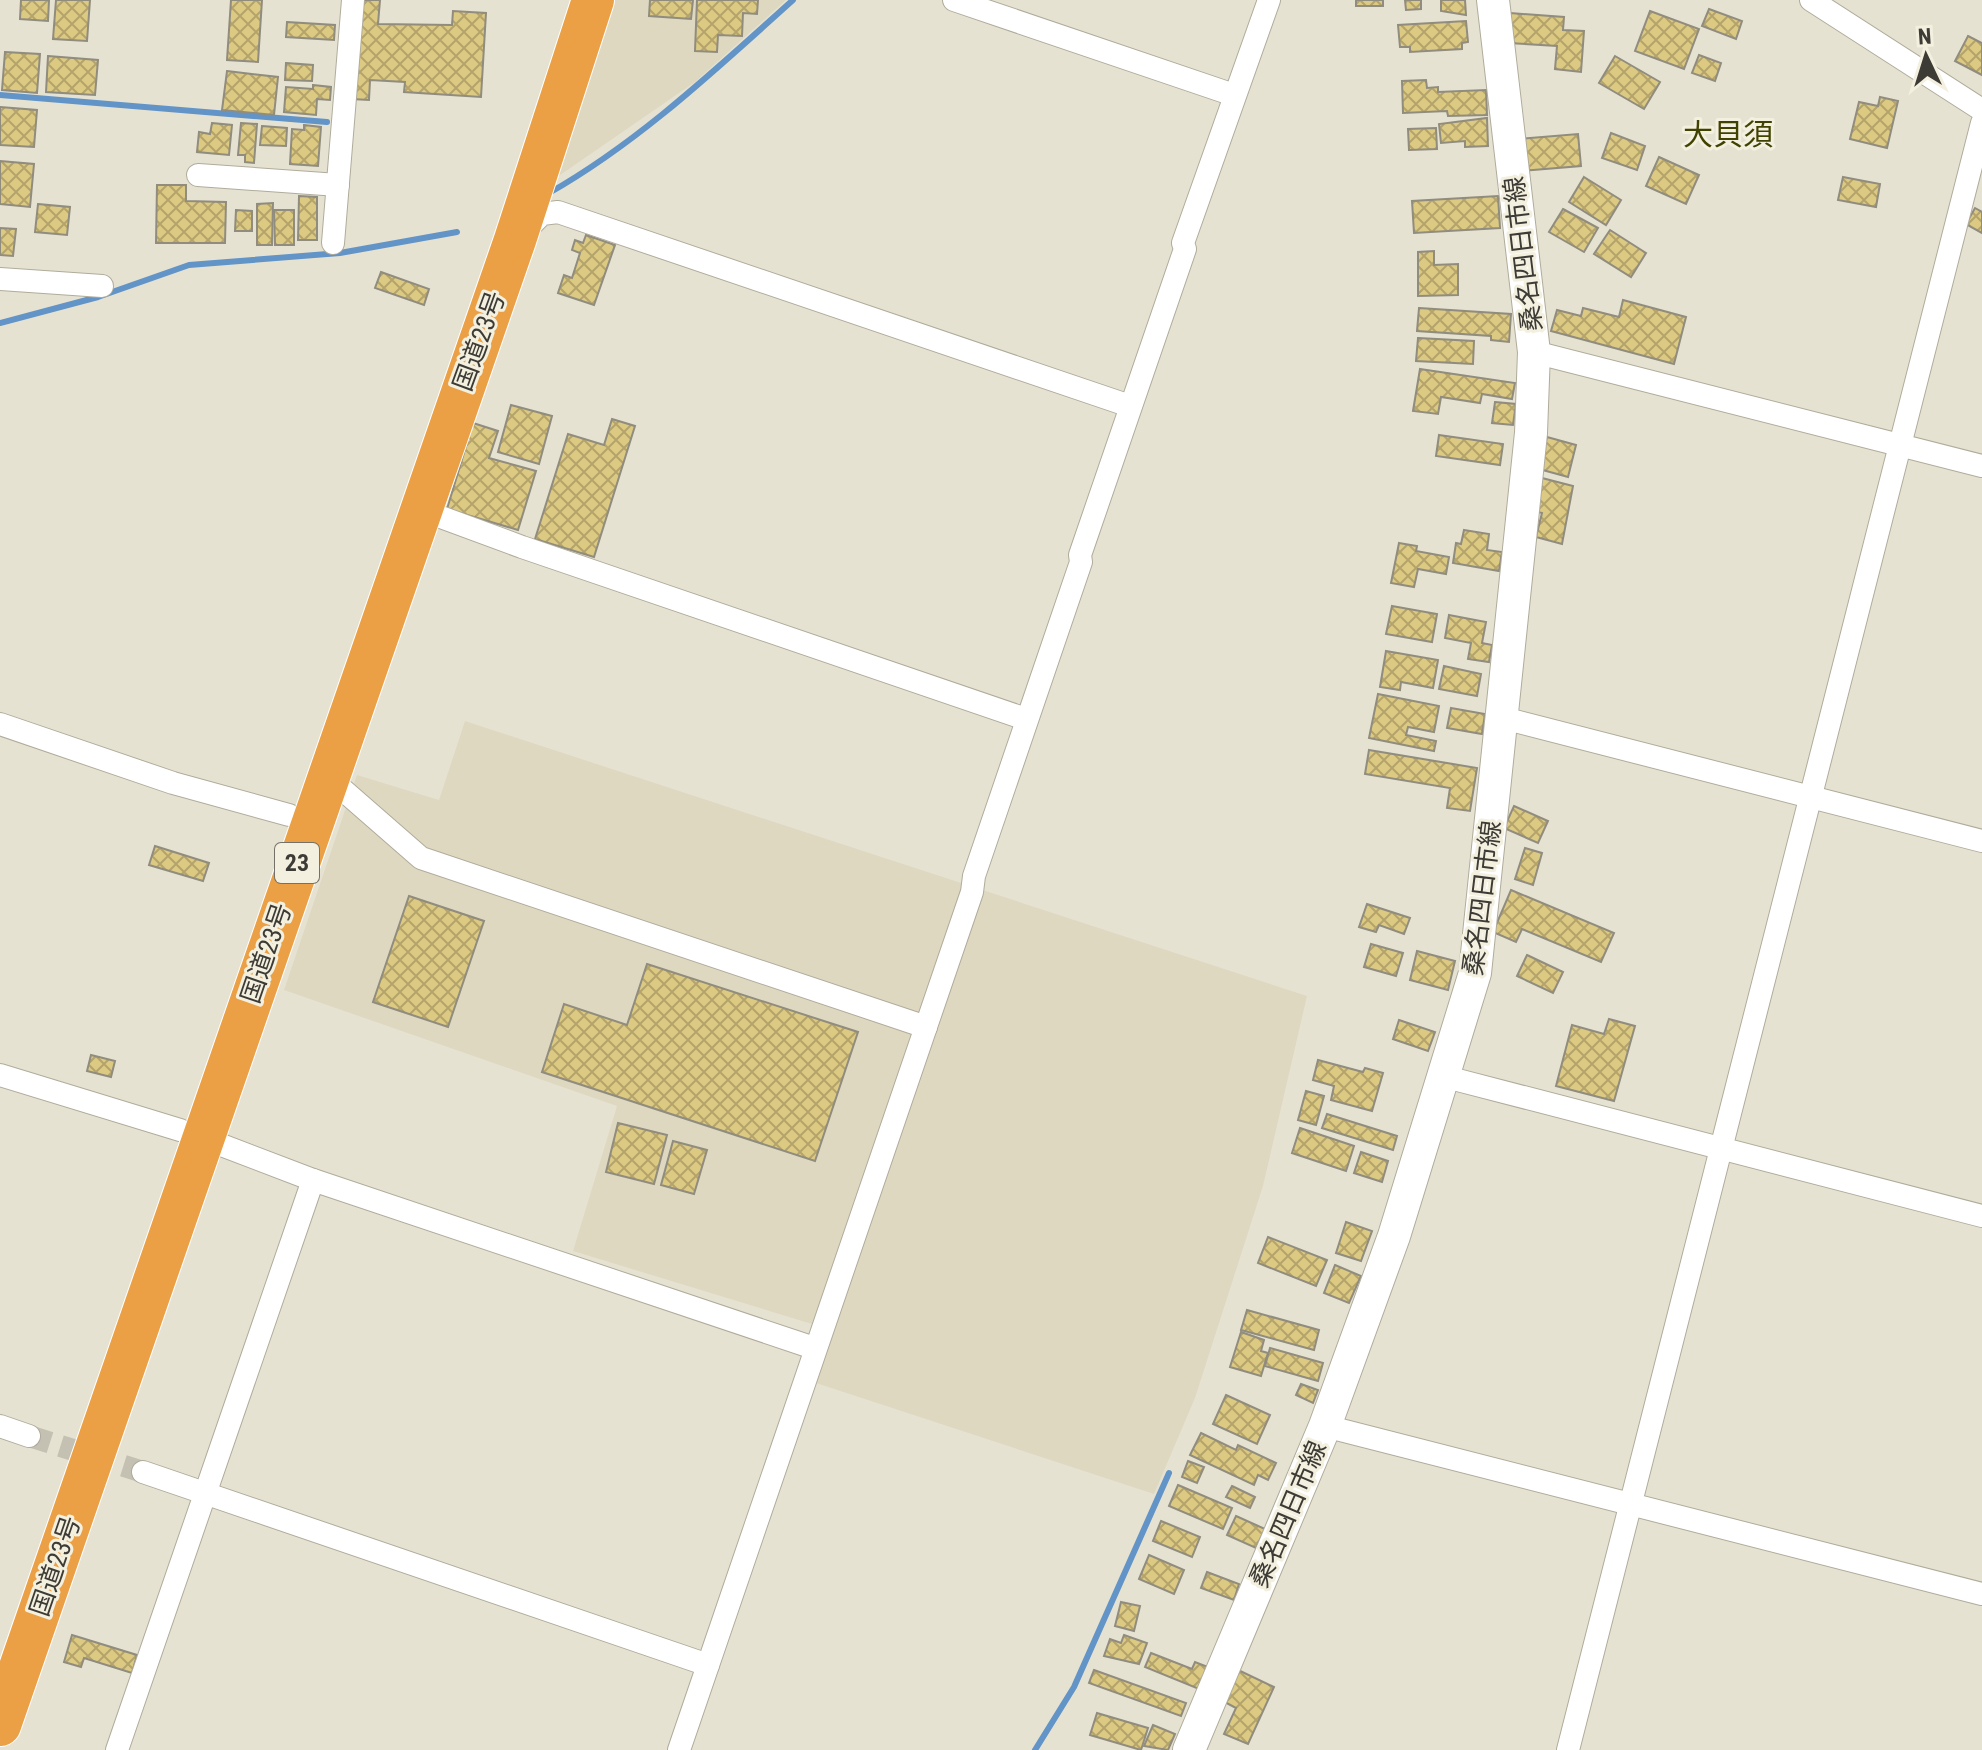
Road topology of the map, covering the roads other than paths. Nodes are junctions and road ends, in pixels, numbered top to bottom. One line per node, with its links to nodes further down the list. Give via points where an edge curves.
1 (353, 0): 12 (street)
2 (568, 0): 27 (highway, 国道23号 / 23)
3 (593, 0): 13 (highway, 国道23号 / 23)
4 (954, 0): 8 (street)
5 (1269, 0): 8 (street)
6 (1493, 0): 17 (main road, 桑名四日市線)
7 (1811, 0): 9 (street)
8 (1234, 95): 18 (street)
9 (1982, 110)
10 (1982, 123): 19 (street)
11 (198, 175): 12 (street)
12 (338, 185): 14 (street)
13 (515, 240): 18 (street, via 542,214 558,212); 21 (highway, 国道23号 / 23)
14 (333, 243)
15 (0, 279): 16 (street)
16 (102, 286)
17 (1534, 352): 19 (street); 22 (main road, 桑名四日市線)
18 (1130, 406): 23 (street)
19 (1901, 446): 20 (street); 26 (street)
20 (1982, 466)
21 (419, 509): 23 (street); 25 (highway, 国道23号 / 23)
22 (1503, 718): 26 (street); 31 (main road, 桑名四日市線, via 1475,973)
23 (1026, 719): 29 (street)
24 (0, 724): 27 (street, via 173,783)
25 (327, 776): 29 (street, via 421,858); 32 (highway, 国道23号 / 23)
26 (1810, 797): 28 (street); 33 (street)
27 (289, 815): 32 (highway, 国道23号 / 23)
28 (1982, 841)
29 (926, 1027): 36 (street)
30 (0, 1075): 32 (street)
31 (1446, 1077): 33 (street); 38 (main road, 桑名四日市線)
32 (192, 1134): 34 (street); 44 (highway, 国道23号 / 23); 46 (highway, 国道23号 / 23)
33 (1720, 1151): 35 (street); 42 (street)
34 (313, 1180): 36 (street); 41 (street)
35 (1982, 1216)
36 (814, 1348): 45 (street)
37 (0, 1426): 39 (street)
38 (1325, 1426): 42 (street); 49 (main road, 桑名四日市線)
39 (29, 1436)
40 (143, 1472): 41 (street)
41 (203, 1493): 45 (street); 47 (street)
42 (1630, 1506): 43 (street); 50 (street)
43 (1982, 1594)
44 (0, 1646)
45 (708, 1665): 48 (street)
46 (0, 1725)
47 (117, 1750)
48 (679, 1750)
49 (1189, 1750)
50 (1568, 1750)

